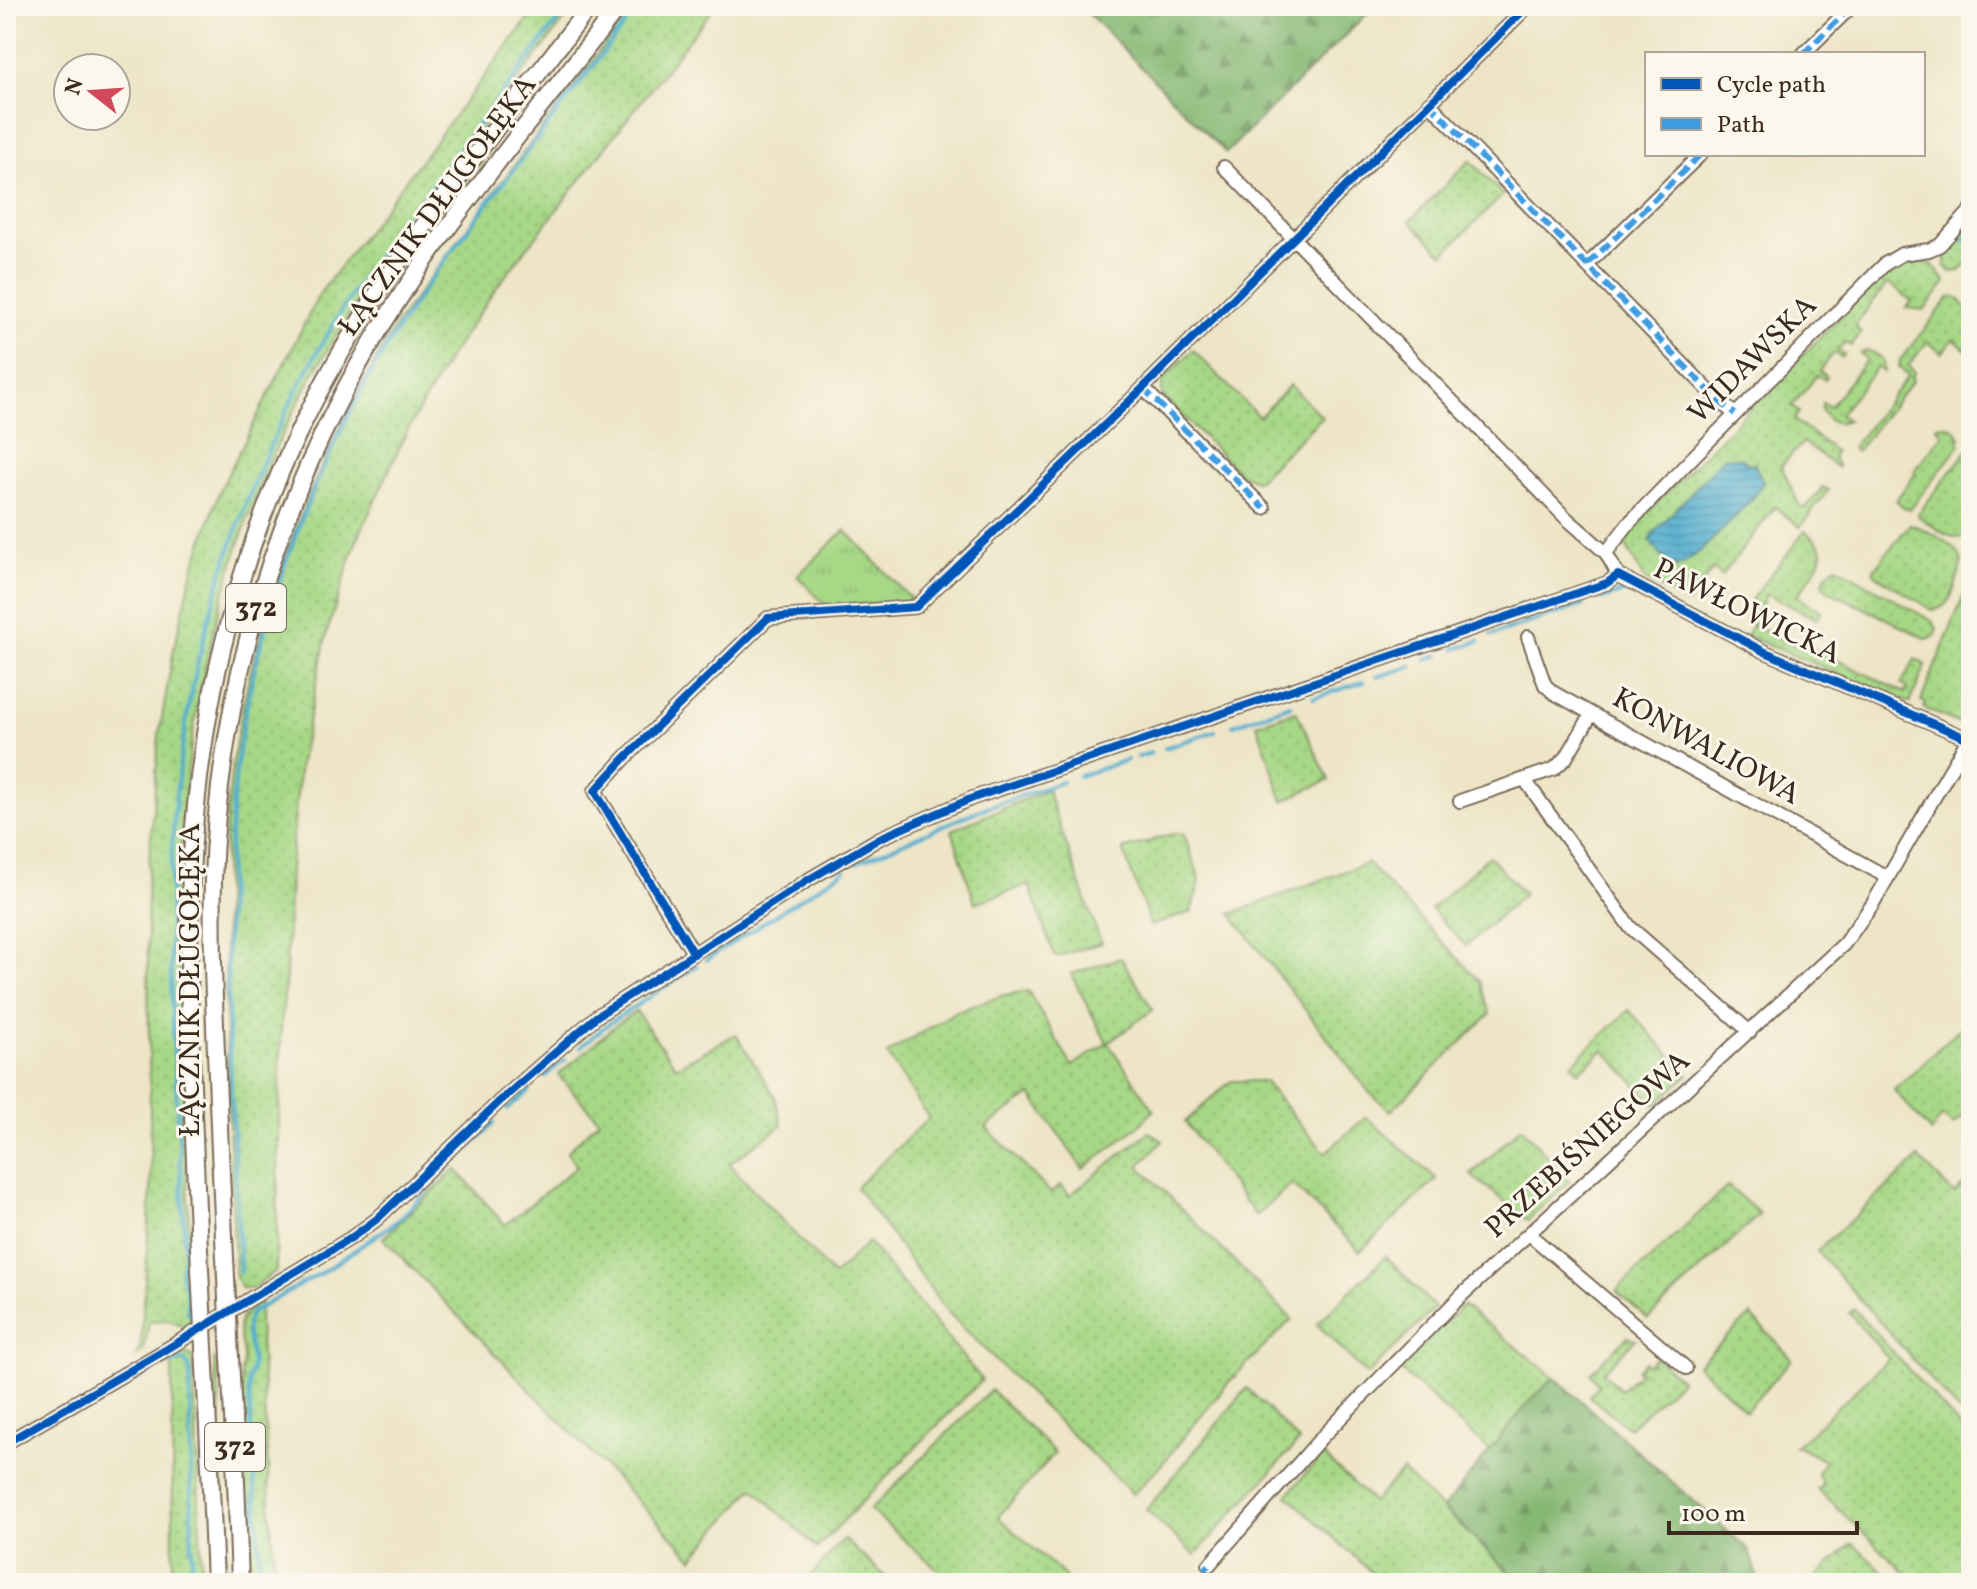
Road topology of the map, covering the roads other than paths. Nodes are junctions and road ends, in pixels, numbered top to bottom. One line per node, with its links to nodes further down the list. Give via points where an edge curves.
1 (590, 6): 27 (main road, ŁĄCZNIK DŁUGOŁĘKA / 372, via 414,238 352,332 284,465 241,580 210,709 191,873 193,1103)
2 (619, 6): 26 (main road, ŁĄCZNIK DŁUGOŁĘKA / 372, via 456,219 376,336 304,475 259,599 226,743 213,877)
3 (1528, 6): 6 (street)
4 (1852, 6): 5 (street)
5 (1805, 52)
6 (1429, 103): 10 (street); 11 (street)
7 (1699, 156): 11 (street)
8 (1224, 167): 10 (street)
9 (1971, 210): 13 (street, WIDAWSKA, via 1940,245 1885,264)
10 (1294, 239): 12 (street); 15 (street)
11 (1588, 264): 13 (street)
12 (1143, 388): 14 (street); 23 (street, via 916,607 768,618 595,791)
13 (1735, 414): 15 (street, WIDAWSKA)
14 (1264, 508)
15 (1606, 553): 16 (street)
16 (1618, 575): 19 (street, PAWŁOWICKA, via 1763,651); 23 (street, PAWŁOWICKA, via 973,798 880,838)
17 (1528, 637): 18 (street, KONWALIOWA, via 1545,685)
18 (1591, 715): 20 (street, via 1566,758 1554,769); 22 (street, KONWALIOWA)
19 (1969, 739): 22 (street, PRZEBIŚNIEGOWA)
20 (1525, 780): 21 (street); 24 (street, via 1630,927)
21 (1460, 801)
22 (1887, 877): 24 (street, PRZEBIŚNIEGOWA, via 1844,944)
23 (694, 954): 26 (street, PAWŁOWICKA, via 597,1016 377,1219)
24 (1750, 1032): 25 (street, PRZEBIŚNIEGOWA)
25 (1529, 1234): 28 (street); 30 (street, PRZEBIŚNIEGOWA, via 1321,1438)
26 (228, 1312): 27 (street, PAWŁOWICKA); 32 (main road, ŁĄCZNIK DŁUGOŁĘKA / 372)
27 (204, 1328): 29 (street, PAWŁOWICKA); 31 (main road, ŁĄCZNIK DŁUGOŁĘKA / 372)
28 (1686, 1368)
29 (6, 1443)
30 (1209, 1565)
31 (215, 1583)
32 (240, 1583)

